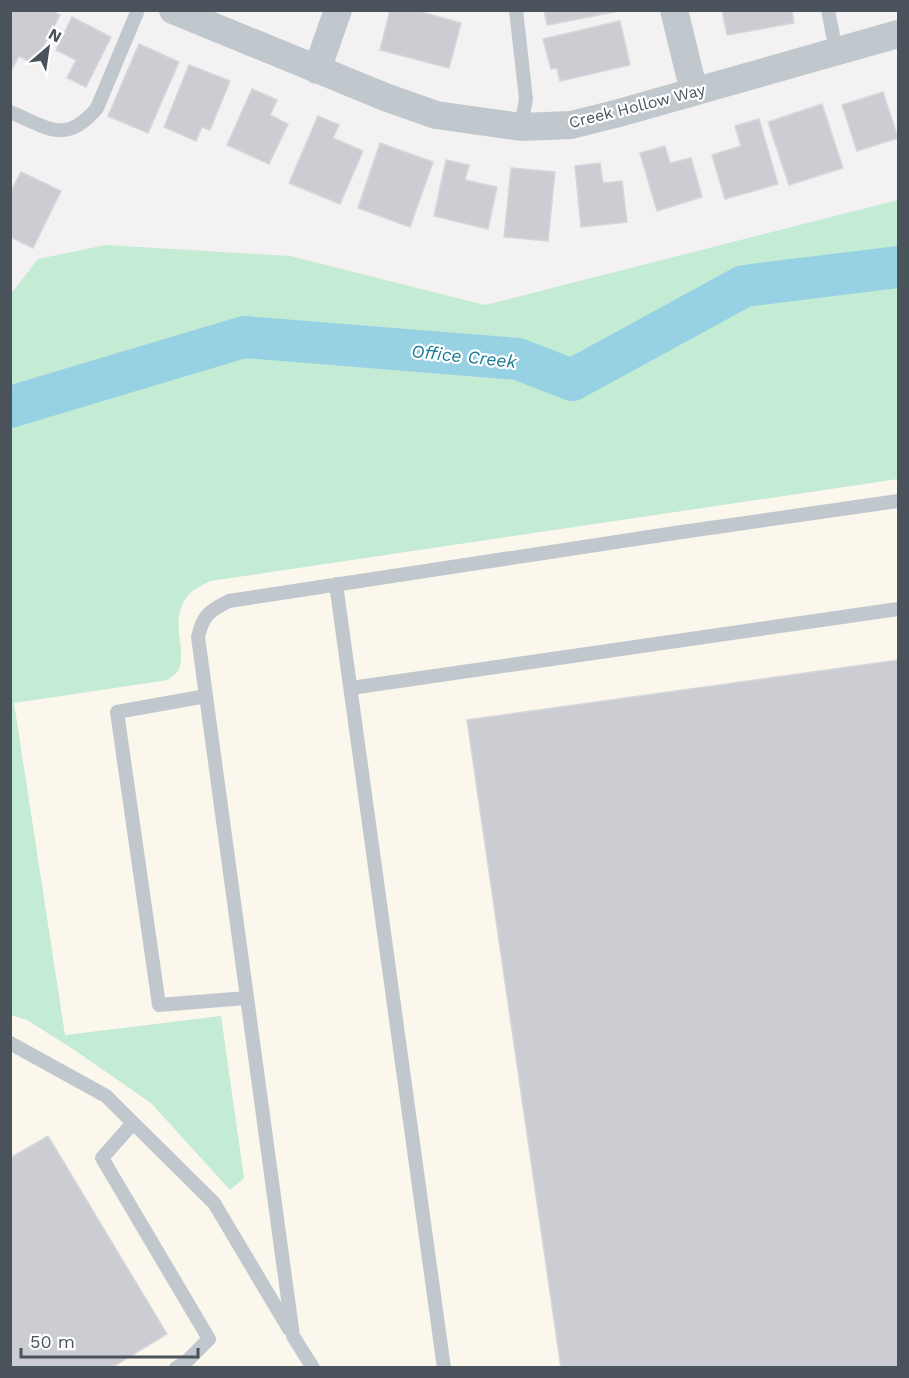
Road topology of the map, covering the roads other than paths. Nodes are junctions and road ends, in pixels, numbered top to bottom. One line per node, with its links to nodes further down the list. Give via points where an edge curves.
1 (138, 10): 11 (lane, via 97,108 88,119 75,129 60,131)
2 (173, 10): 9 (street, Creek Hollow Way)
3 (338, 10): 9 (street)
4 (516, 10): 12 (lane, via 526,99)
5 (674, 10): 10 (street)
6 (828, 10): 8 (lane)
7 (898, 34): 8 (street, Creek Hollow Way)
8 (836, 51): 10 (street, Creek Hollow Way)
9 (317, 70): 12 (street, Creek Hollow Way, via 436,115)
10 (694, 92): 12 (street, Creek Hollow Way, via 571,125)
11 (10, 112)
12 (521, 127)
13 (898, 501): 14 (lane)
14 (336, 585): 16 (lane); 17 (lane, via 229,601 212,610 201,622 198,637)
15 (898, 609): 16 (lane)
16 (351, 688): 24 (lane)
17 (206, 696): 18 (lane); 18 (lane, via 117,712 159,1005)
18 (246, 998): 21 (lane)
19 (10, 1043): 20 (lane, via 106,1096)
20 (133, 1123): 21 (lane, via 214,1203); 22 (lane, via 102,1158 209,1339)
21 (293, 1336): 23 (lane)
22 (176, 1368)
23 (313, 1368)
24 (444, 1368)

